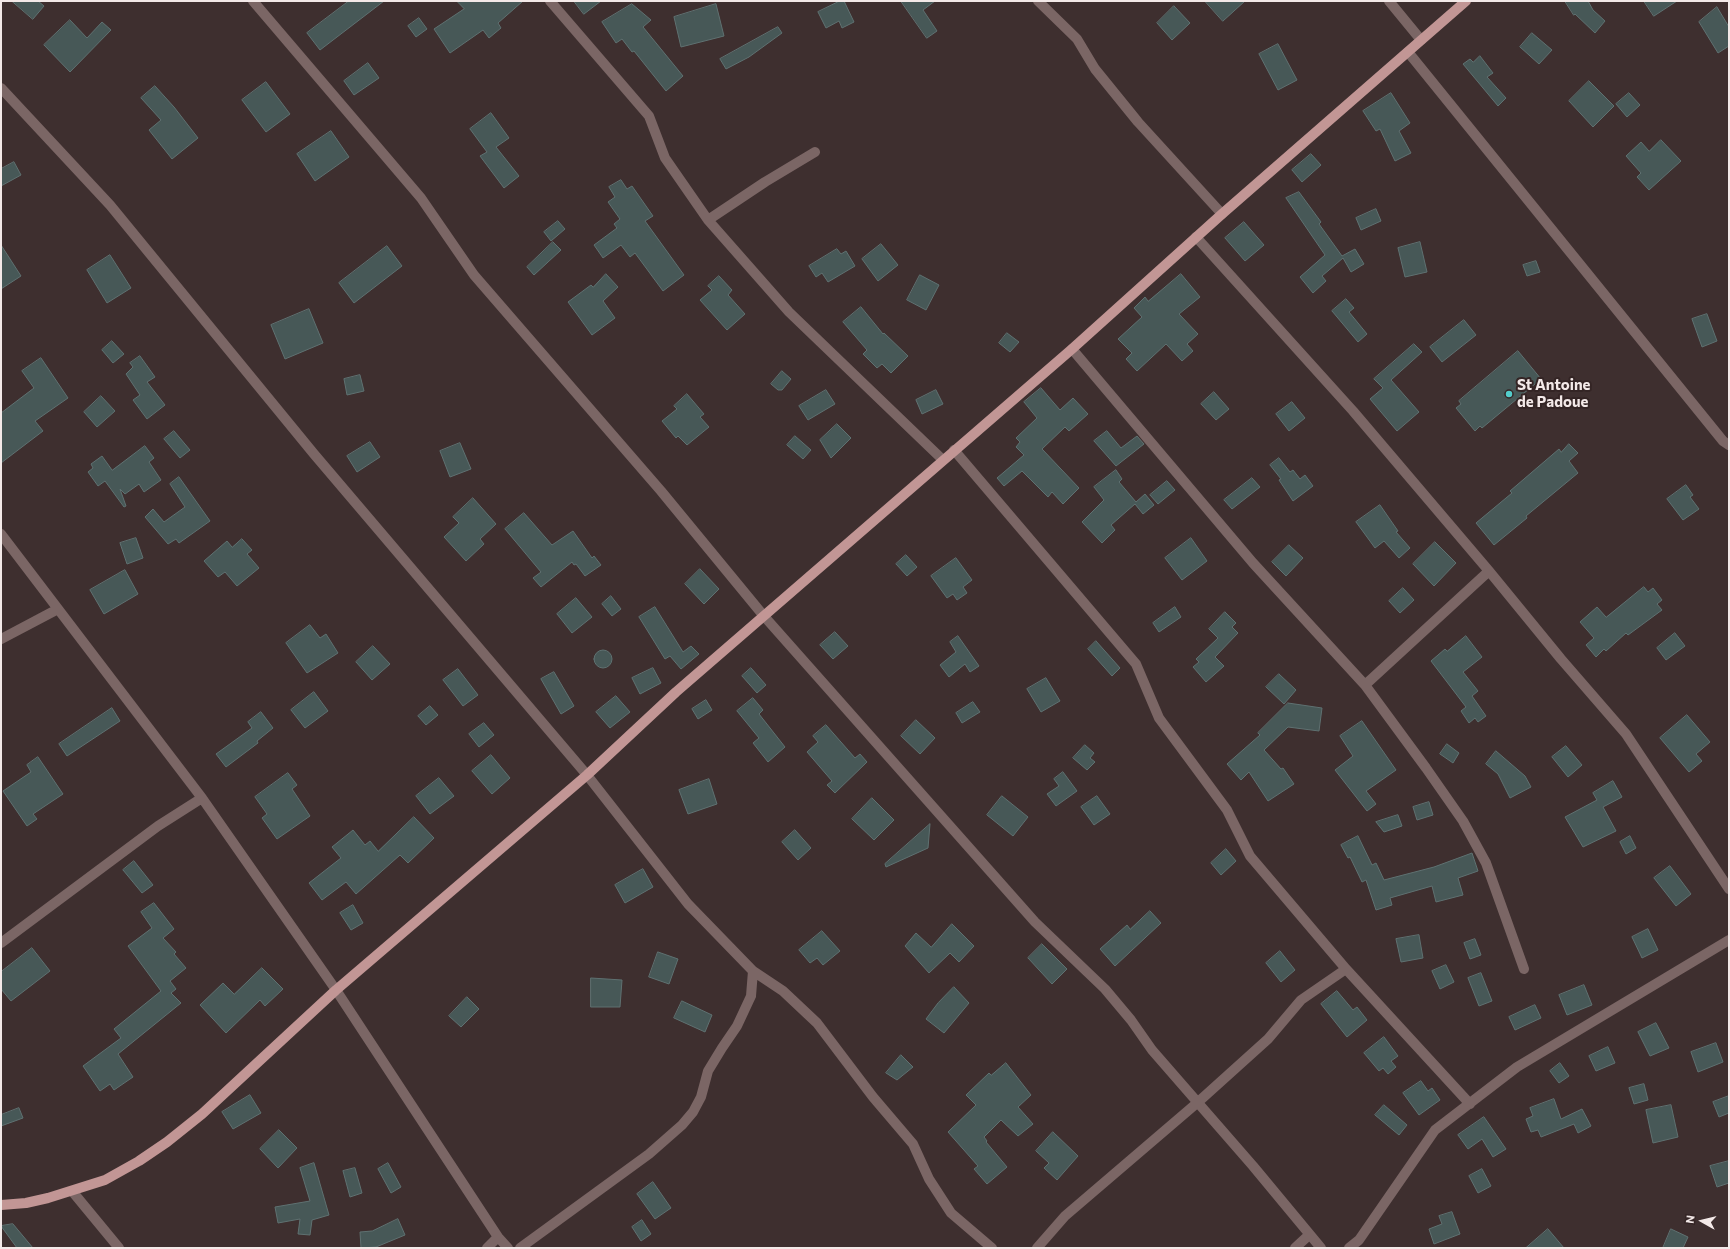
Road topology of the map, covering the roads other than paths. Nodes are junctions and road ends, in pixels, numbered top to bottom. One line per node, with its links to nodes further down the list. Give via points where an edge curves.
1 (253, 1): 20 (street, via 421,198 474,275 661,491)
2 (550, 1): 11 (street, via 649,116 666,158)
3 (1038, 1): 10 (street, via 1077,39 1095,69 1138,122)
4 (1389, 1): 6 (street)
5 (1466, 1): 6 (main road)
6 (1421, 40): 7 (main road)
7 (1408, 52): 10 (main road); 14 (street, via 1723,441)
8 (1, 88): 23 (street, via 110,205 314,454)
9 (815, 152): 11 (street)
10 (1222, 214): 12 (main road)
11 (708, 220): 16 (street, via 789,312)
12 (1196, 237): 13 (main road); 18 (street, via 1353,411)
13 (1072, 349): 15 (main road); 22 (street, via 1253,563)
14 (1729, 445)
15 (954, 450): 16 (main road); 28 (street, via 1136,664 1160,718 1227,810 1250,856)
16 (943, 460): 20 (main road)
17 (1, 534): 19 (street)
18 (1489, 571): 22 (street); 25 (street, via 1626,734)
19 (58, 609): 21 (street); 24 (street)
20 (763, 616): 23 (main road); 32 (street, via 1035,922 1105,989)
21 (1, 639)
22 (1365, 685): 29 (street, via 1463,821 1486,863)
23 (587, 774): 30 (street, via 688,904); 31 (main road)
24 (202, 798): 27 (street, via 158,826); 31 (street)
25 (1729, 889)
26 (1729, 940): 33 (street, via 1517,1067)
27 (1, 943)
28 (1346, 969): 32 (street, via 1301,1000 1268,1039); 33 (street)
29 (1524, 969)
30 (753, 971): 42 (street, via 751,996 737,1026 708,1071 701,1098 693,1112 649,1154); 43 (street, via 783,991 817,1023 873,1097 913,1144 929,1179 951,1213)
31 (336, 990): 34 (main road, via 202,1114 166,1142 139,1161 104,1180); 37 (street)
32 (1197, 1103): 36 (street); 44 (street, via 1065,1216)
33 (1470, 1104): 38 (street, via 1435,1130)
34 (72, 1191): 35 (main road, via 26,1203); 39 (street)
35 (1, 1206)
36 (1309, 1235): 45 (street); 46 (street)
37 (498, 1237): 40 (street); 41 (street)
38 (1359, 1244): 47 (street)
39 (119, 1248)
40 (487, 1248)
41 (508, 1248)
42 (520, 1248)
43 (992, 1248)
44 (1039, 1248)
45 (1296, 1248)
46 (1321, 1248)
47 (1349, 1248)

